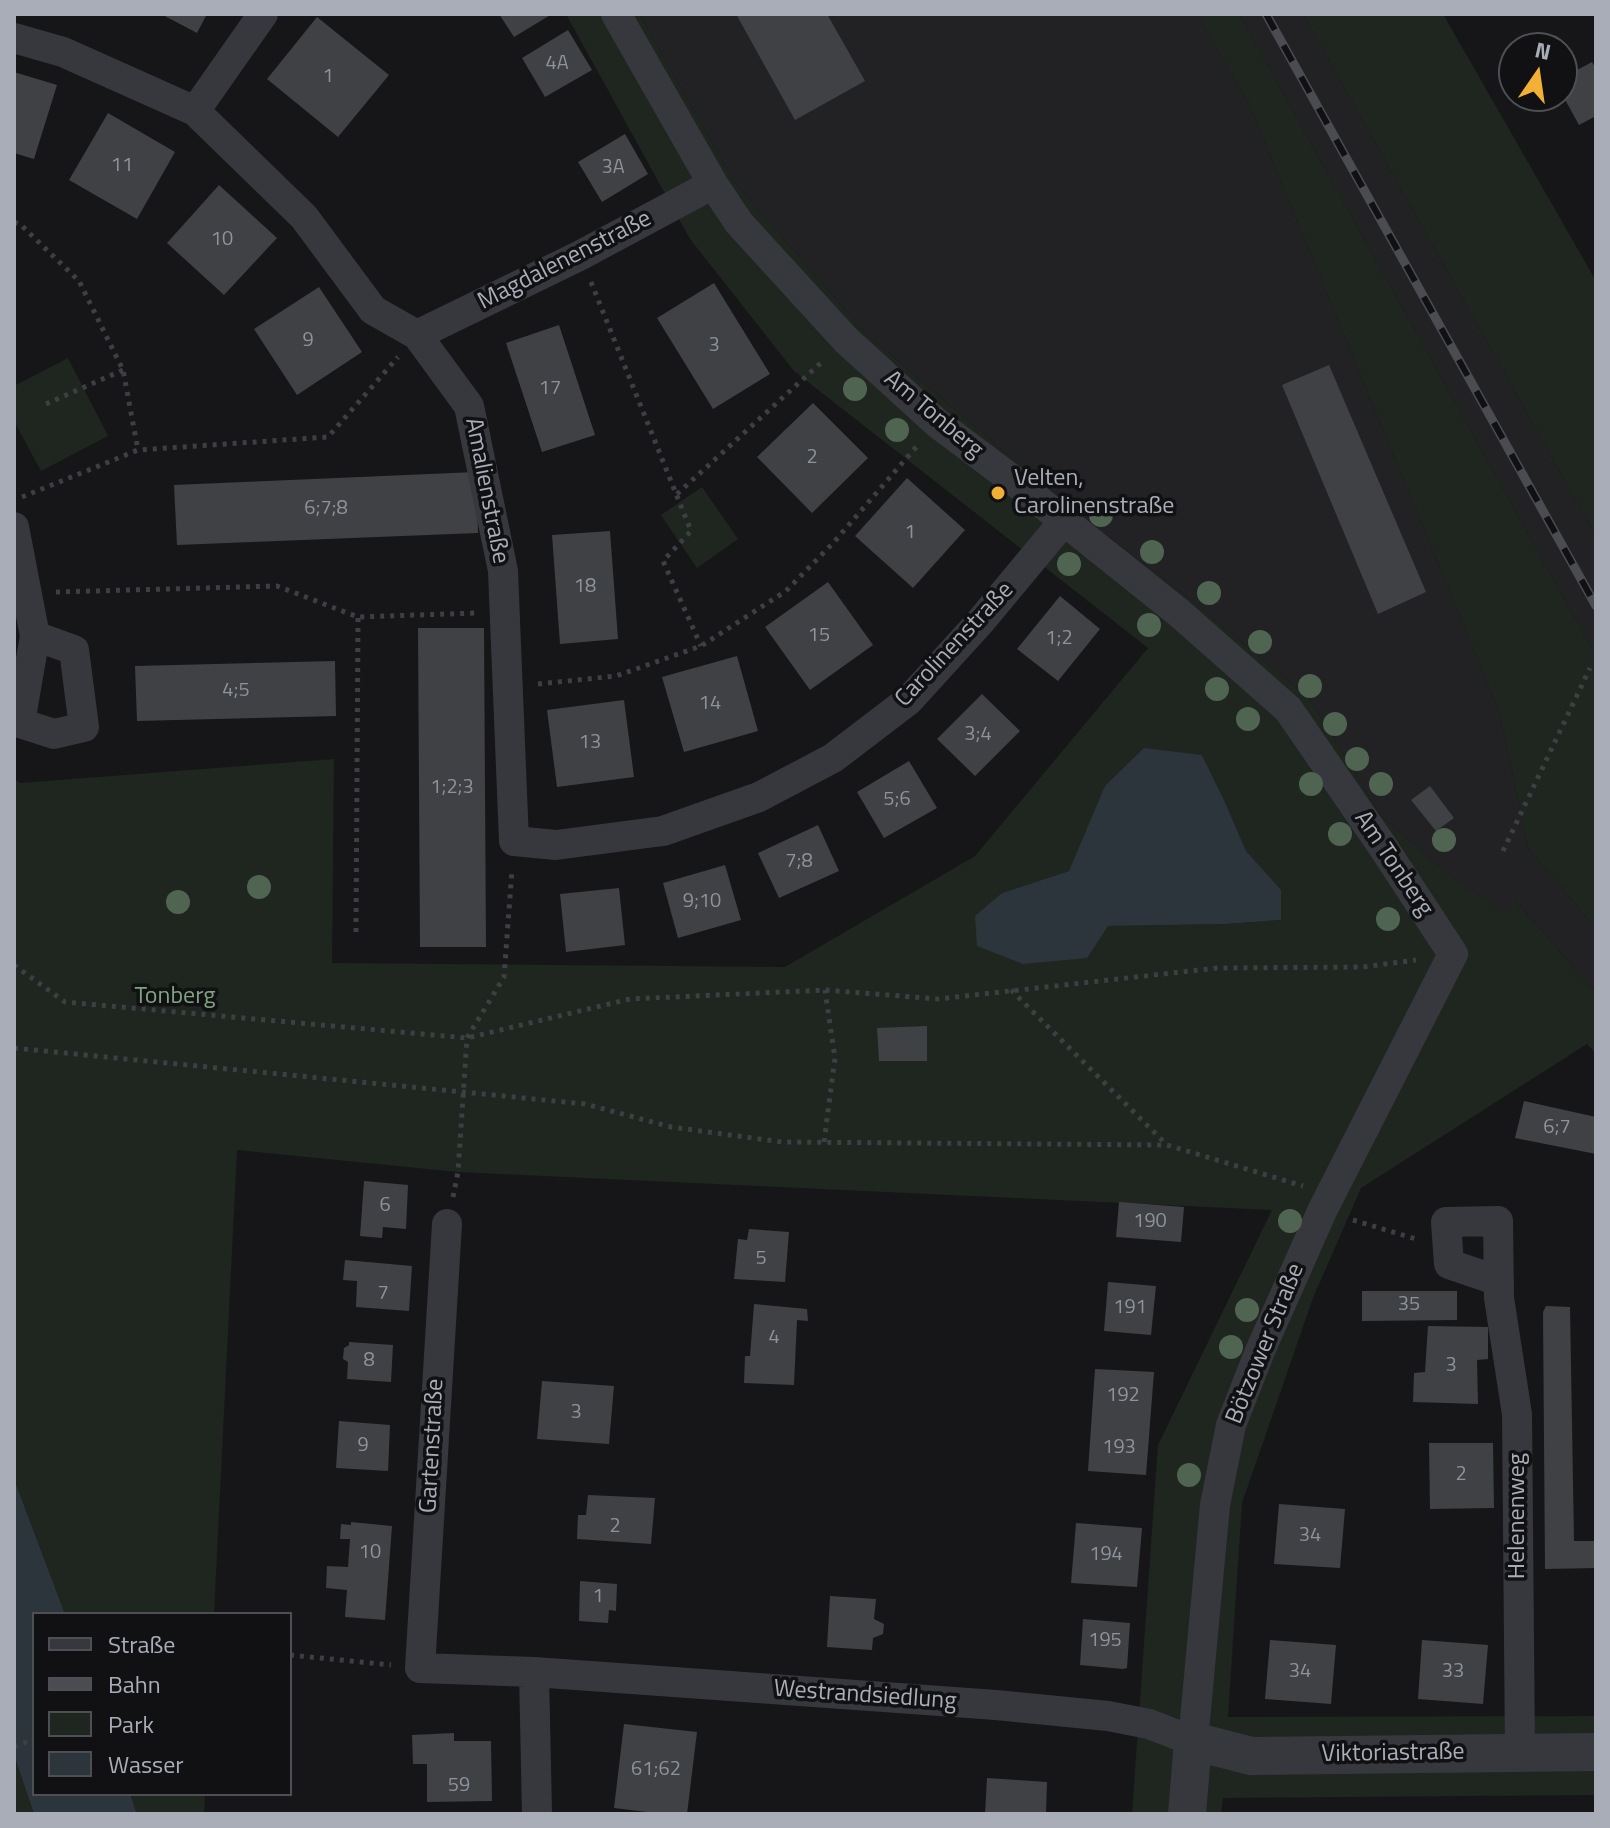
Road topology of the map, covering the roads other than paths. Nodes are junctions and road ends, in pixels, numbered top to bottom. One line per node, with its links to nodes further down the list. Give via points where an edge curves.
1 (263, 14): 4 (street)
2 (616, 14): 5 (street, Am Tonberg)
3 (14, 38): 4 (street, Amalienstraße, via 63,52)
4 (195, 111): 6 (street, Amalienstraße, via 304,217 373,310)
5 (713, 184): 6 (street, Magdalenenstraße); 7 (street, Am Tonberg, via 739,223 846,340 937,423)
6 (417, 335): 10 (street, Amalienstraße, via 469,406 503,571)
7 (1064, 521): 10 (street, Carolinenstraße, via 909,700 833,758 759,797 663,831 556,845); 11 (street, Am Tonberg, via 1288,709)
8 (14, 527): 9 (street)
9 (35, 636)
10 (514, 841)
11 (1453, 954): 16 (street, Bötzower Straße, via 1327,1202 1231,1425 1215,1505)
12 (447, 1224): 14 (street, Gartenstraße)
13 (1499, 1281): 13 (street, Helenenweg, via 1498,1221 1446,1222 1449,1264); 18 (street, Helenenweg, via 1517,1414)
14 (420, 1668): 15 (street, Westrandsiedlung)
15 (534, 1672): 16 (street, Westrandsiedlung, via 1108,1716); 19 (street)
16 (1193, 1741): 18 (street, Viktoriastraße, via 1251,1756); 20 (street, Bötzower Straße)
17 (1596, 1752): 18 (street, Viktoriastraße)
18 (1520, 1753)
19 (537, 1814)
20 (1187, 1814)

